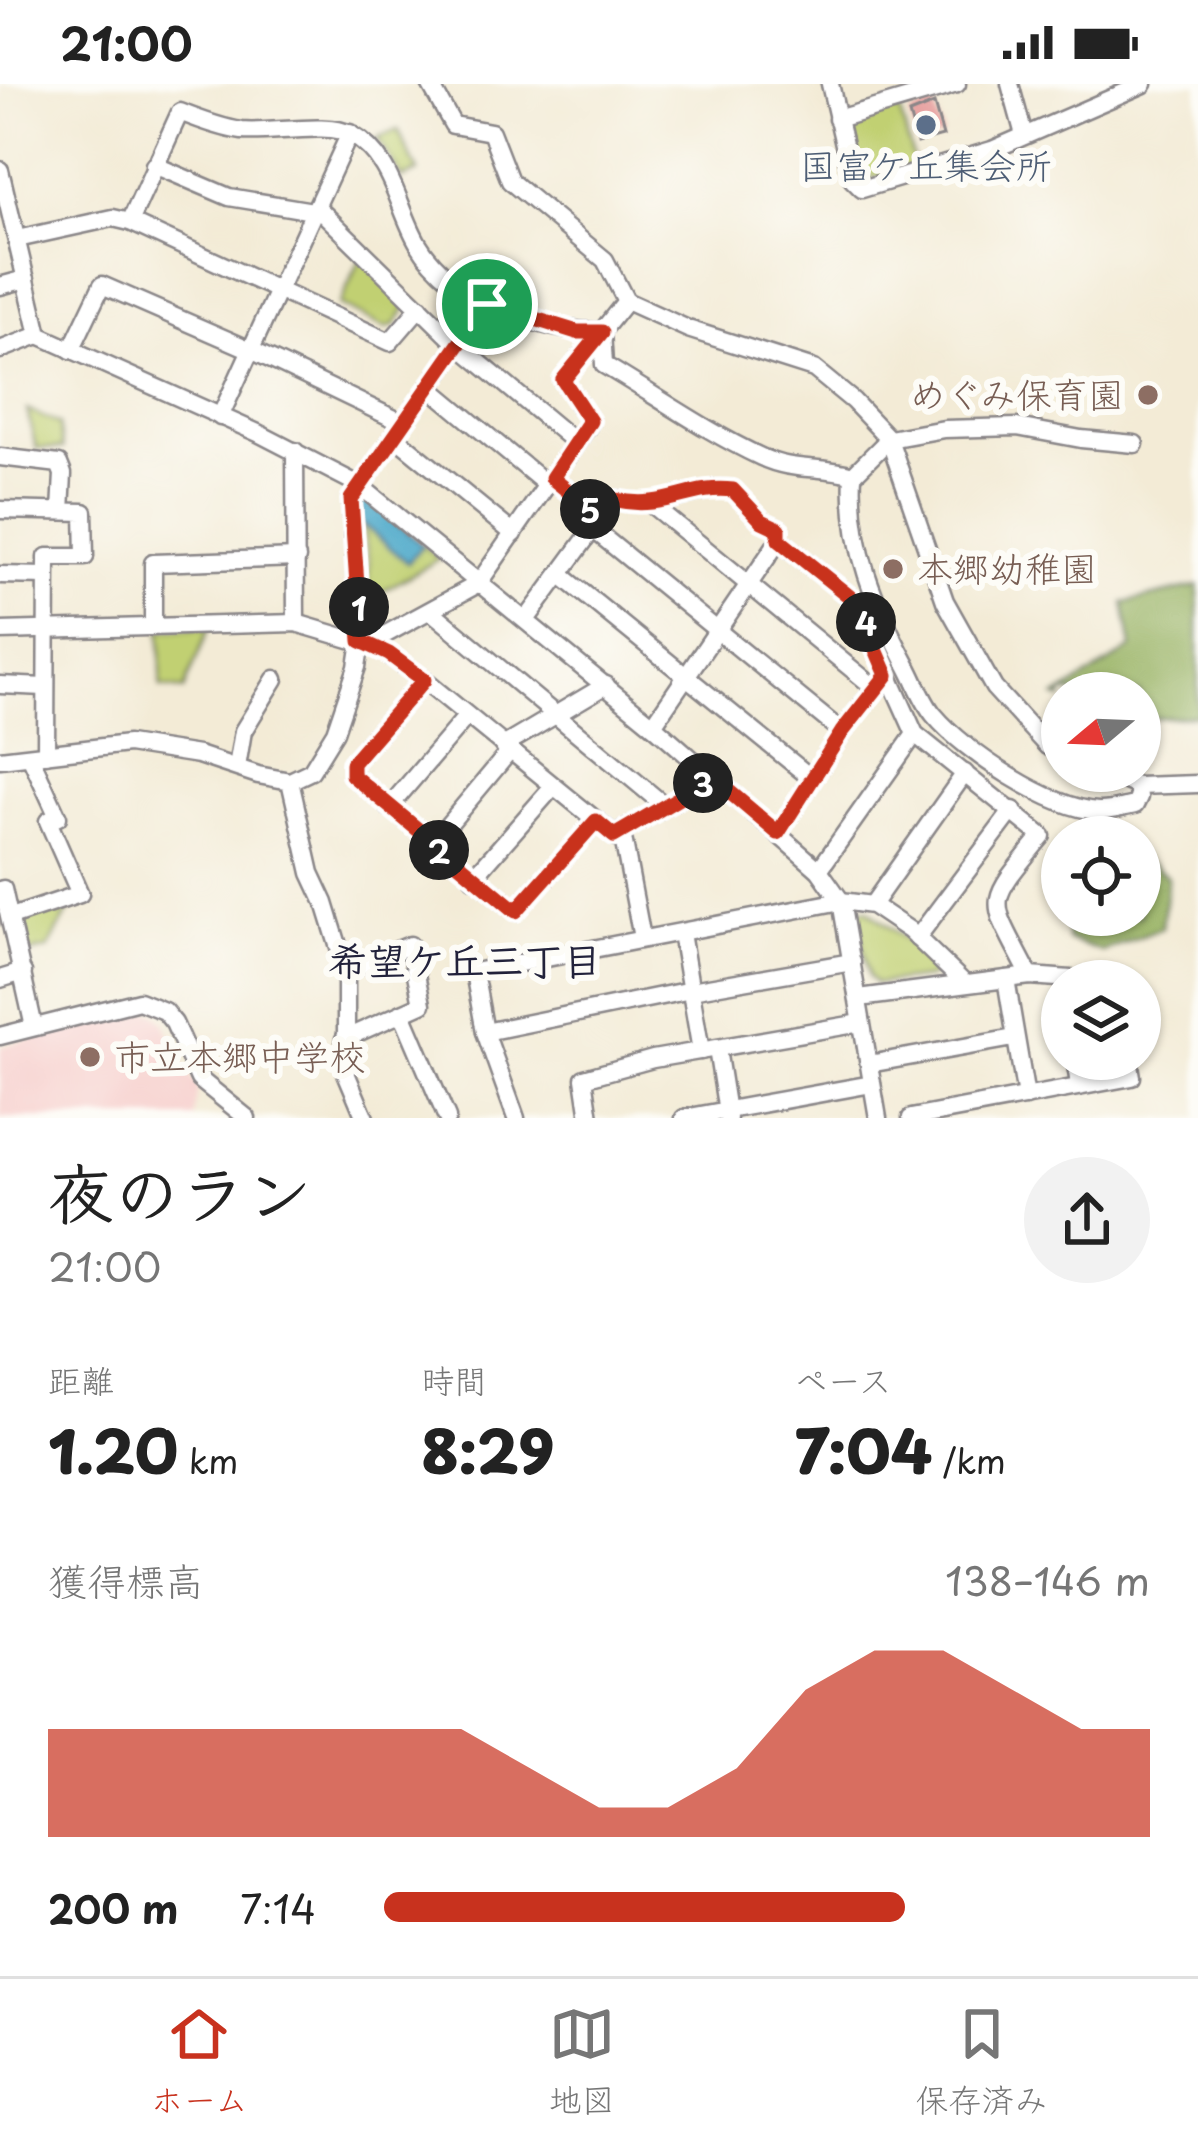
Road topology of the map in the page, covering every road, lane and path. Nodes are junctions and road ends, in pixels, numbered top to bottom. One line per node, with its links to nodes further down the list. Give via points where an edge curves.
1 (430, 84): 17 (street, via 453,124 491,132 510,181 605,260)
2 (830, 84): 6 (street)
3 (957, 84): 6 (street)
4 (1010, 84): 8 (street)
5 (1144, 84): 8 (street)
6 (838, 118): 8 (street, via 852,179 862,189)
7 (350, 133): 9 (street, via 239,130 180,112); 11 (street); 18 (street, via 380,158 434,266)
8 (1024, 135)
9 (154, 165): 11 (street, via 230,197); 12 (street)
10 (0, 170): 13 (street)
11 (315, 209): 16 (street); 19 (street)
12 (130, 222): 13 (street); 16 (street)
13 (10, 228): 14 (street)
14 (26, 279): 15 (street); 21 (street)
15 (0, 286)
16 (278, 292): 19 (street, via 390,342); 25 (street)
17 (626, 301): 20 (street); 29 (street, via 814,369)
18 (487, 304): 20 (street); 22 (street)
19 (419, 307): 22 (street)
20 (602, 332): 30 (street, via 563,380 590,421); 34 (street, via 604,365 762,458)
21 (39, 335): 23 (street); 24 (street)
22 (457, 344): 26 (street); 30 (street)
23 (0, 350)
24 (71, 350): 25 (street, via 102,285); 27 (street)
25 (250, 350): 27 (street); 28 (street)
26 (429, 387): 28 (street); 35 (street)
27 (220, 416): 32 (street)
28 (399, 430): 36 (street); 41 (street)
29 (889, 439): 31 (street, via 1017,427); 34 (street); 69 (street, via 945,601 994,688)
30 (576, 443): 35 (street)
31 (1135, 444)
32 (295, 451): 36 (street); 43 (street)
33 (0, 457): 39 (street, via 59,464)
34 (853, 475): 81 (street, via 851,517 876,603 934,715 1048,801 1101,812 1135,805)
35 (550, 482): 40 (street); 41 (street)
36 (359, 484): 47 (street); 56 (street, via 350,522)
37 (652, 505): 40 (street, via 616,500); 42 (street, via 730,489 779,529); 48 (street)
38 (0, 510): 39 (street)
39 (61, 511): 45 (street, via 84,512 85,557 46,557)
40 (595, 522): 46 (street); 54 (street)
41 (514, 534): 47 (street)
42 (779, 540): 48 (street); 60 (street, via 855,601)
43 (297, 558): 51 (street); 52 (street, via 153,562)
44 (0, 574): 45 (street)
45 (46, 575): 55 (street)
46 (561, 575): 50 (street); 57 (street)
47 (478, 584): 49 (street); 50 (street)
48 (750, 586): 54 (street); 60 (street)
49 (431, 611): 56 (street); 64 (street)
50 (526, 620): 62 (street)
51 (296, 623): 52 (street); 56 (street)
52 (153, 624): 55 (street)
53 (0, 631): 55 (street)
54 (718, 631): 57 (street); 67 (street)
55 (44, 632): 63 (street)
56 (361, 641): 59 (street); 77 (street, via 334,732 311,771)
57 (687, 676): 66 (street); 76 (street)
58 (275, 680): 73 (street, via 243,731)
59 (424, 680): 65 (street); 83 (street, via 352,763 352,775)
60 (881, 681): 67 (street); 68 (street)
61 (0, 685): 63 (street)
62 (606, 685): 64 (street); 66 (street)
63 (45, 687): 71 (street)
64 (555, 714): 70 (street); 82 (street)
65 (466, 717): 70 (street); 83 (street)
66 (653, 725): 75 (street)
67 (842, 732): 76 (street)
68 (915, 734): 74 (street); 89 (street)
69 (1041, 739)
70 (506, 749): 80 (street); 88 (street)
71 (39, 756): 72 (street); 73 (street, via 128,744); 94 (street, via 58,818 48,821 80,894)
72 (0, 759)
73 (237, 767): 77 (street)
74 (965, 773): 84 (street); 93 (street)
75 (713, 778): 82 (street); 86 (street)
76 (811, 778): 86 (street)
77 (290, 781): 99 (street)
78 (1198, 784): 79 (street)
79 (1161, 785)
80 (552, 788): 85 (street); 90 (street)
81 (1139, 792)
82 (664, 806): 87 (street)
83 (389, 807): 88 (street)
84 (1013, 810): 97 (street); 101 (street, via 1042,836 997,892 995,906)
85 (596, 821): 87 (street); 90 (street, via 516,911)
86 (778, 833): 89 (street)
87 (614, 836): 96 (street, via 624,843)
88 (432, 844): 90 (street)
89 (819, 870): 92 (street)
90 (473, 878)
91 (0, 890): 94 (street)
92 (842, 901): 93 (street); 95 (street); 98 (street)
93 (872, 904): 97 (street)
94 (11, 917): 100 (street)
95 (681, 933): 96 (street); 106 (street)
96 (642, 938): 111 (street, via 474,972)
97 (917, 938): 105 (street)
98 (852, 962): 106 (street); 107 (street)
99 (346, 971): 108 (street, via 410,945 422,1004); 114 (street)
100 (23, 973): 103 (street); 110 (street)
101 (1030, 976): 102 (street); 104 (street)
102 (1041, 978)
103 (0, 979)
104 (1006, 980): 105 (street); 113 (street)
105 (963, 982): 107 (street)
106 (691, 990): 111 (street); 115 (street)
107 (859, 998): 109 (street)
108 (402, 1013): 114 (street); 125 (street)
109 (861, 1024): 115 (street); 116 (street)
110 (34, 1027): 112 (street); 123 (street, via 124,1002 152,1005 175,1023 199,1078)
111 (485, 1033): 126 (street)
112 (0, 1036)
113 (1014, 1038): 116 (street); 121 (street)
114 (344, 1040): 124 (street, via 346,1073)
115 (709, 1050): 122 (street); 127 (street, via 584,1078)
116 (869, 1064): 119 (street)
117 (1078, 1080): 120 (street)
118 (1109, 1080): 120 (street)
119 (872, 1084): 122 (street); 129 (street)
120 (1079, 1084): 121 (street)
121 (1026, 1097): 130 (street)
122 (727, 1113): 128 (street)
123 (247, 1118)
124 (364, 1118)
125 (446, 1118)
126 (516, 1118)
127 (590, 1118)
128 (684, 1118)
129 (878, 1118)
130 (911, 1118)

